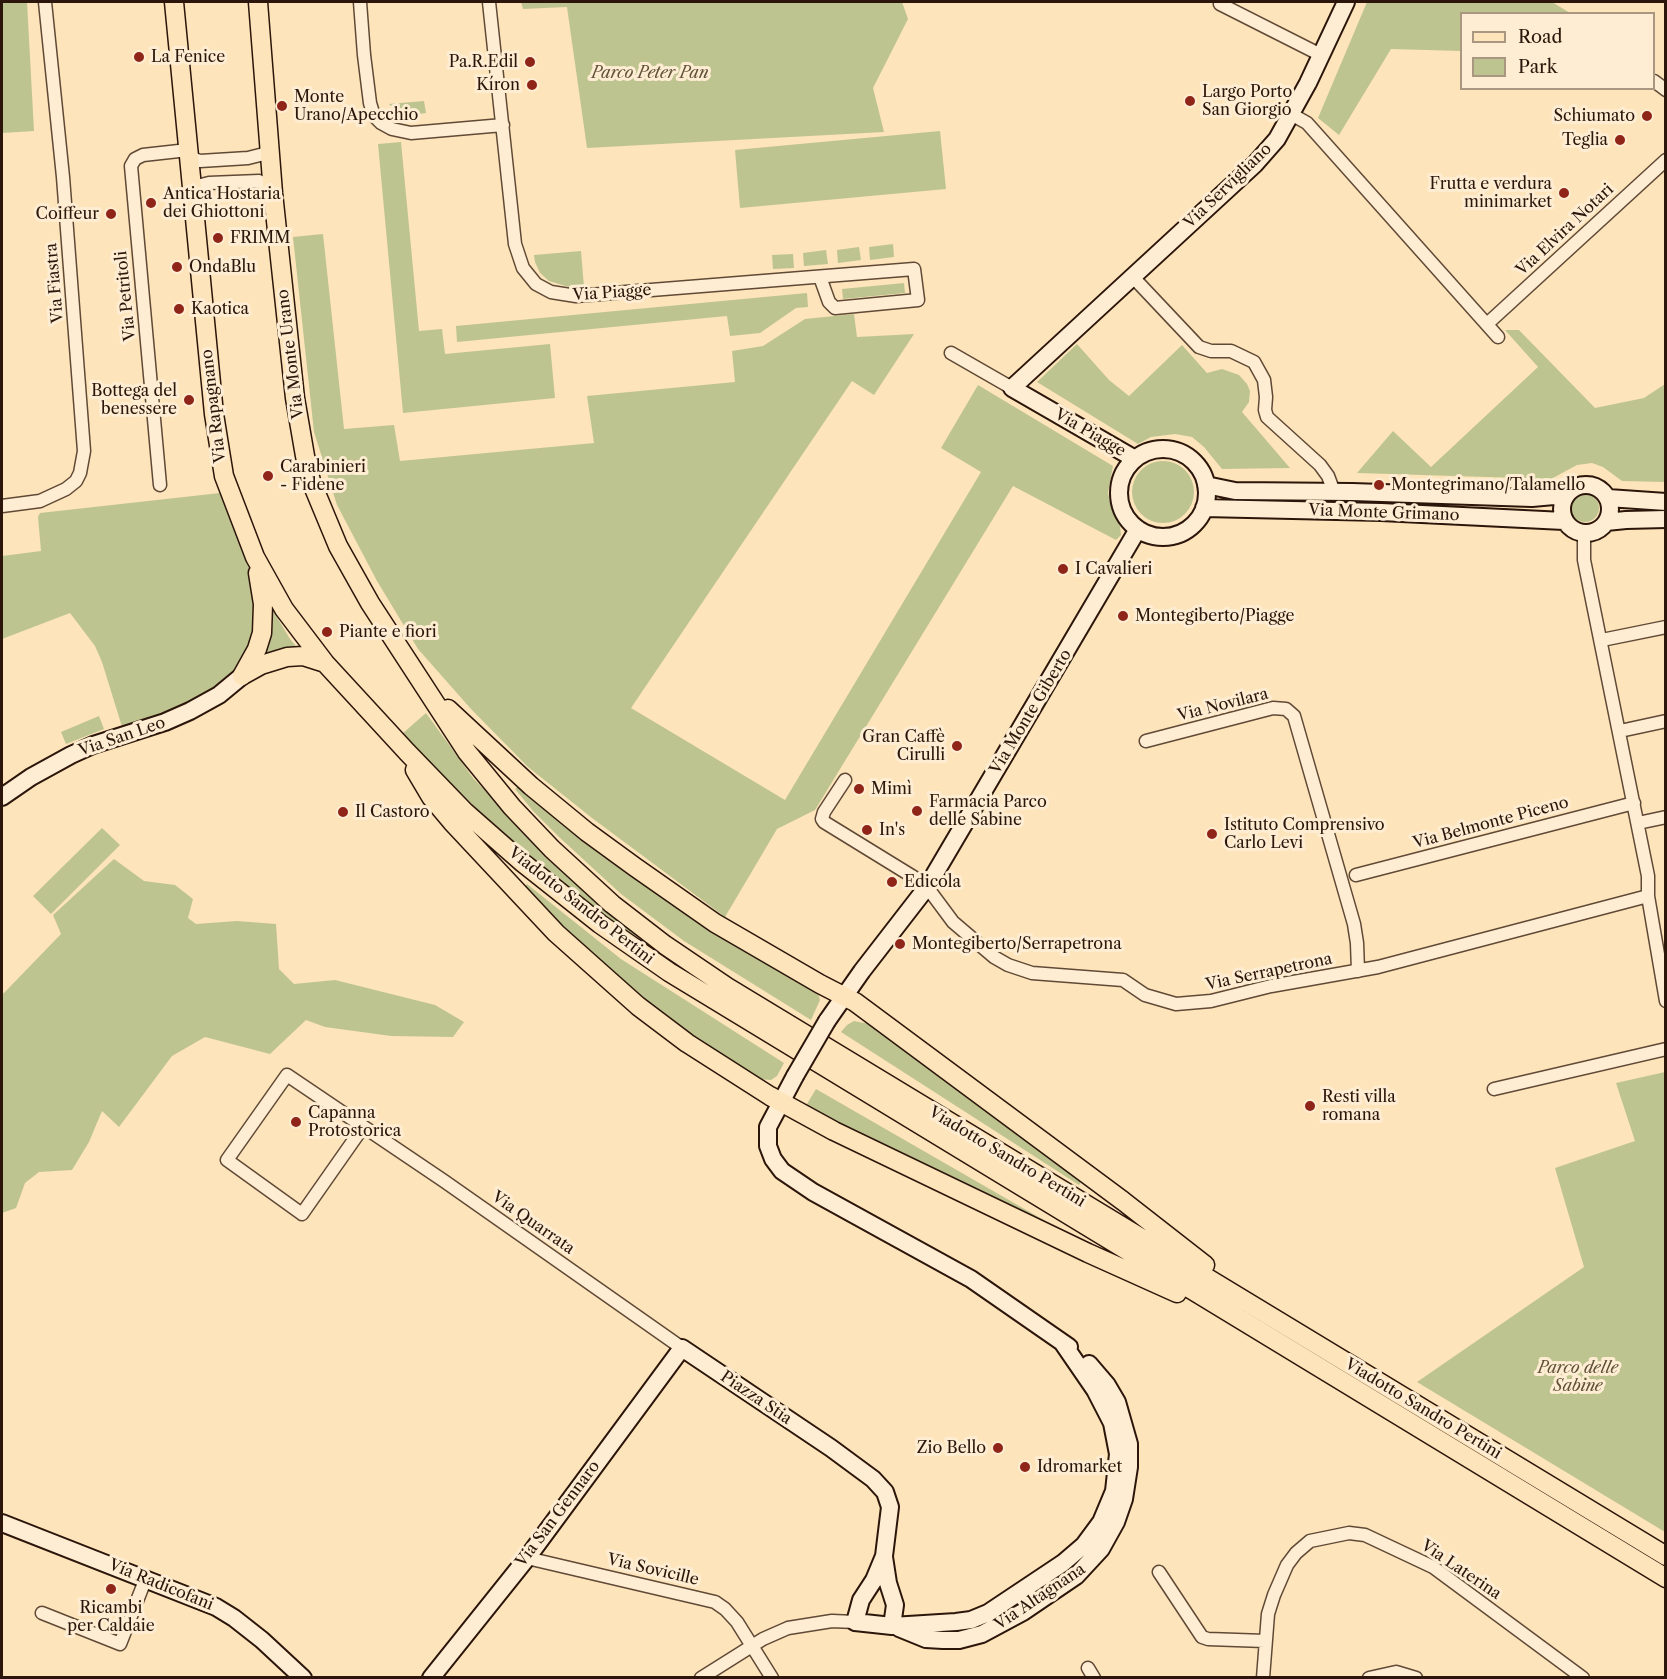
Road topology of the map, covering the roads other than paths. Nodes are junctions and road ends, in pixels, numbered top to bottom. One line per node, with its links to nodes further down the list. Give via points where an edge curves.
1 (45, 2): 29 (street, Via Fiastra, via 84,451 80,473 66,489 40,501)
2 (174, 2): 12 (main road, Via Rapagnano)
3 (258, 2): 11 (main road, Via Monte Urano)
4 (360, 2): 10 (street, via 370,103 381,123 411,133)
5 (489, 2): 10 (street, Via Piagge)
6 (1346, 2): 8 (street, Via Servigliano)
7 (1220, 4): 8 (street)
8 (1321, 55): 9 (street, Via Servigliano)
9 (1291, 114): 16 (street, Via Servigliano, via 1277,139 1255,164); 18 (street, via 1306,123)
10 (502, 125): 17 (street, Via Piagge, via 516,248 526,273 545,289 576,296)
11 (270, 145): 12 (street, via 261,156 206,162 194,159); 14 (main road, Via Monte Urano)
12 (188, 150): 15 (main road, Via Rapagnano); 23 (street, Via Petritoli, via 140,156 130,172)
13 (1665, 160): 18 (street, Via Elvira Notari)
14 (273, 190): 15 (street, via 260,181 208,183); 41 (main road, Via Monte Urano, via 295,398 309,475 344,559)
15 (192, 196): 36 (main road, Via Rapagnano, via 220,460)
16 (1132, 276): 21 (street, Via Servigliano); 25 (street, via 1199,347 1238,353 1256,365 1264,380 1267,417 1320,465)
17 (820, 277): 17 (street, Via Piagge, via 914,269 918,300 835,308)
18 (1487, 324): 19 (street)
19 (1498, 337)
20 (951, 353): 21 (street, Via Piagge)
21 (1012, 388): 22 (street, Via Piagge)
22 (1135, 459): 24 (street, via 1158,449 1179,451 1196,463); 34 (street, via 1123,474 1119,494 1126,517)
23 (160, 485)
24 (1206, 485): 25 (street, Via Monte Grimano, via 1235,491); 30 (street)
25 (1334, 492): 26 (street, Via Monte Grimano, via 1537,498)
26 (1565, 495): 27 (street, via 1576,486 1591,485); 32 (street, via 1561,506)
27 (1608, 498): 28 (street); 33 (street)
28 (1665, 502)
29 (2, 506)
30 (1204, 508): 32 (street, Via Monte Grimano); 34 (street, via 1191,526 1173,536 1151,535)
31 (1665, 519): 33 (street)
32 (1564, 521): 35 (street)
33 (1606, 522): 35 (street, via 1597,531)
34 (1138, 529): 52 (street, Via Monte Giberto)
35 (1584, 533): 38 (street, via 1584,560)
36 (255, 557): 39 (main road, Via Rapagnano, via 287,614); 40 (main road, via 263,604 262,633)
37 (1665, 627): 38 (street)
38 (1602, 640): 43 (street)
39 (325, 663): 40 (main road, via 287,657); 45 (main road, Via Rapagnano)
40 (242, 676): 47 (street, Via San Leo, via 190,711 71,754)
41 (417, 678): 55 (main road, via 484,744 587,832 697,911); 61 (main road, Viadotto Sandro Pertini, via 467,752 512,807 600,894 647,932 727,987)
42 (1665, 721): 43 (street)
43 (1620, 731): 48 (street)
44 (1146, 741): 54 (street, Via Novilara, via 1273,708 1286,709 1294,716 1354,924)
45 (407, 752): 59 (main road, via 424,786 452,822 556,933 663,1026); 62 (main road, Viadotto Sandro Pertini, via 465,812 523,863 659,966)
46 (844, 780): 52 (street, Via Serrapetrona, via 824,812 824,822)
47 (2, 797)
48 (1634, 802): 50 (street); 51 (street, Via Belmonte Piceno)
49 (1665, 817): 50 (street)
50 (1638, 823): 53 (street, via 1648,876)
51 (1356, 875)
52 (927, 887): 54 (street, Via Serrapetrona, via 953,922 1008,965 1044,975 1124,980 1145,995 1169,1003 1204,1002); 55 (street, Via Monte Giberto)
53 (1647, 896): 54 (street, Via Serrapetrona); 56 (street)
54 (1358, 970)
55 (844, 996): 59 (street, Via Monte Giberto, bridge); 61 (main road, via 1123,1201)
56 (1665, 1001)
57 (1665, 1049): 58 (street)
58 (1494, 1089)
59 (780, 1101): 62 (main road, via 834,1131 1088,1253); 63 (street, Via Altagnana, via 770,1123 768,1140 773,1159 785,1174 971,1279)
60 (363, 1127): 60 (street, Via Quarrata, via 302,1214 227,1160 287,1075); 64 (street, Via Quarrata)
61 (1250, 1303): 67 (main road, Viadotto Sandro Pertini)
62 (1242, 1321): 71 (main road, Viadotto Sandro Pertini)
63 (1062, 1342): 73 (street, Via Altagnana, via 1091,1383 1112,1423 1117,1448 1115,1484 1105,1514 1090,1538 1070,1558 1015,1596); 73 (street, Via Altagnana, via 1102,1379 1120,1410 1130,1456 1124,1499 1106,1542 1083,1569 1037,1603)
64 (682, 1348): 66 (street, Piazza Stia, via 873,1479 887,1496 890,1512); 68 (street, Via San Gennaro)
65 (2, 1523): 70 (street, Via Radicofani)
66 (884, 1556): 74 (street, via 861,1600); 75 (street, via 895,1605)
67 (1665, 1556)
68 (526, 1558): 77 (street, Via Sovicille, via 715,1602 730,1614); 79 (street, Via San Gennaro)
69 (1159, 1572): 76 (street, via 1202,1637)
70 (146, 1578): 72 (street, via 120,1644); 78 (street, Via Radicofani, via 229,1614)
71 (1665, 1578)
72 (42, 1613)
73 (993, 1621): 75 (street, Via Altagnana, via 982,1616); 75 (street, Via Altagnana, via 959,1640 926,1638)
74 (855, 1622): 75 (street); 77 (street, via 802,1624)
75 (892, 1626)
76 (1265, 1641): 82 (street, Via Laterina); 85 (street, Via Laterina, via 1271,1603 1282,1574 1296,1553 1315,1539 1359,1533 1433,1567)
77 (753, 1646): 80 (street); 81 (street, Via Sovicille)
78 (303, 1677)
79 (432, 1677)
80 (701, 1677)
81 (772, 1677)
82 (1263, 1677)
83 (1369, 1677): 84 (street, via 1396,1672)
84 (1416, 1677)
85 (1583, 1677)

